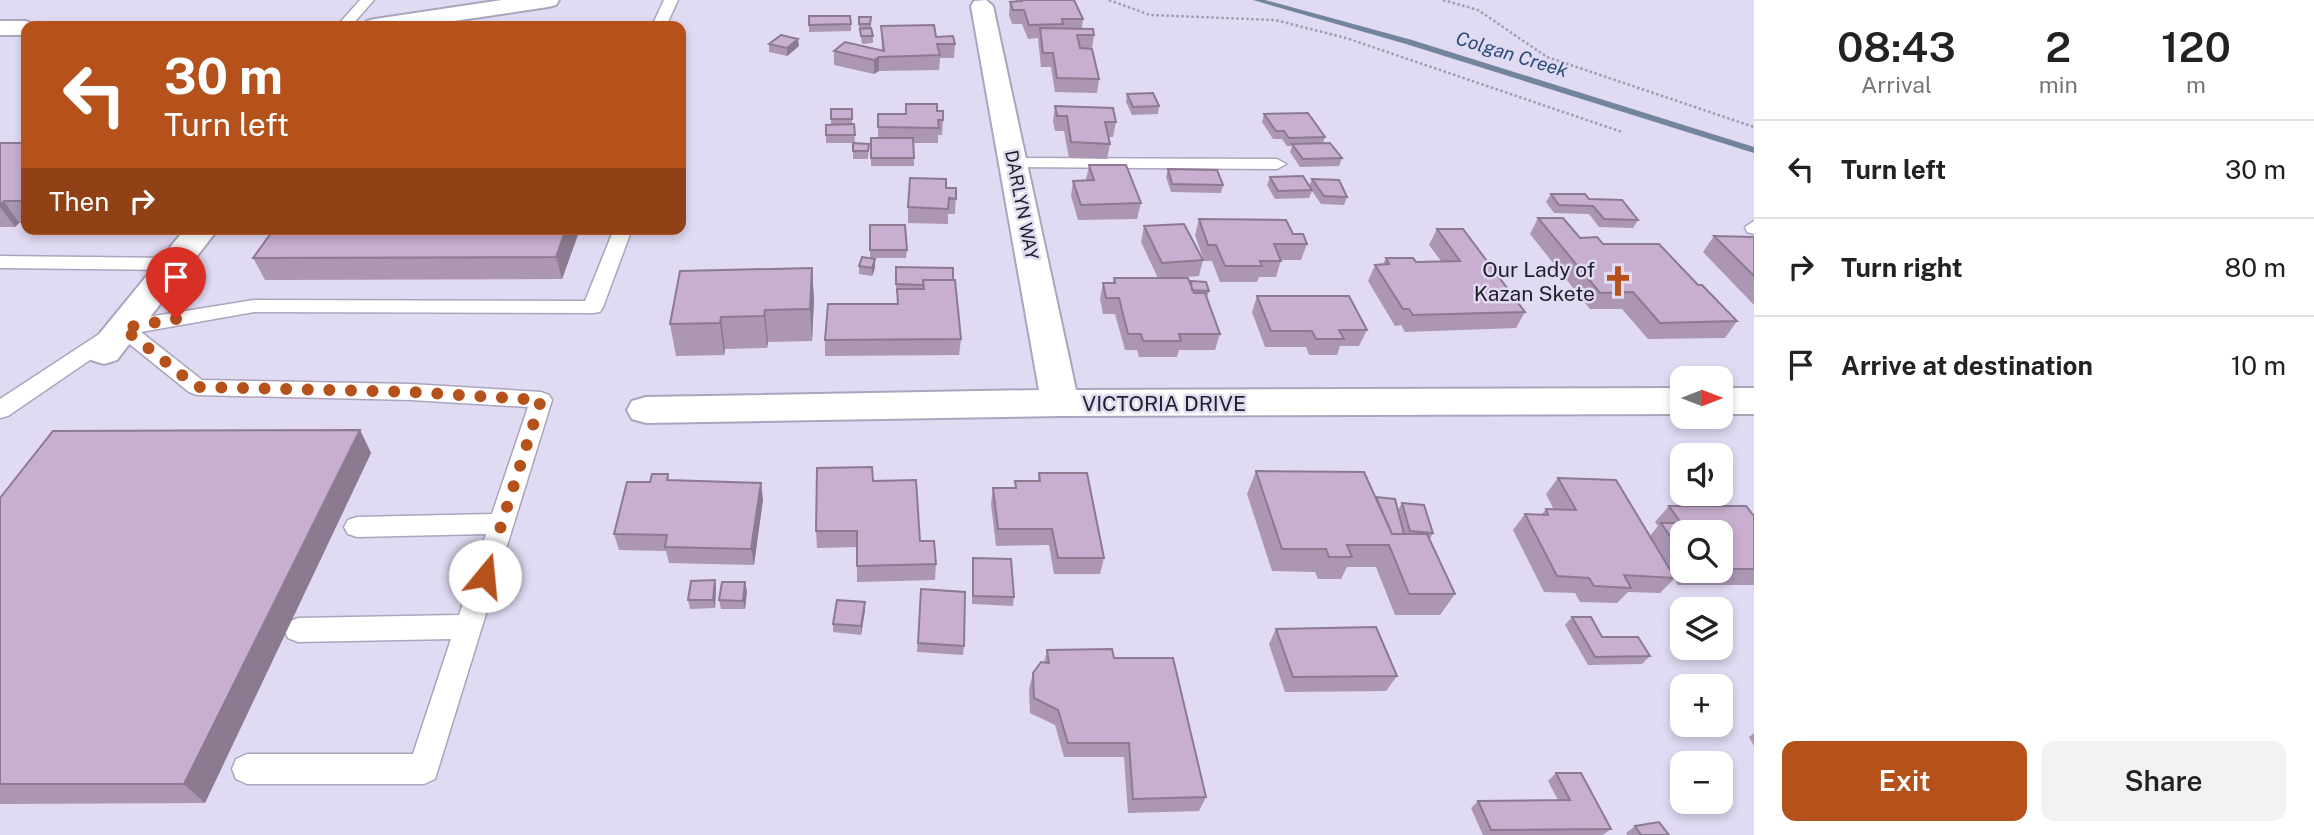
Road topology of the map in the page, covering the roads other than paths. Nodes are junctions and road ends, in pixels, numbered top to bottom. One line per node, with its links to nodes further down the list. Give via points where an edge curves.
1 (367, 0): 5 (lane)
2 (548, 0): 6 (street)
3 (671, 0): 7 (lane)
4 (982, 6): 10 (street, DARLYN WAY)
5 (348, 21)
6 (408, 21)
7 (661, 21)
8 (0, 28): 9 (street)
9 (21, 28)
10 (1013, 163): 11 (lane); 20 (street, DARLYN WAY)
11 (1277, 164)
12 (197, 235): 15 (street)
13 (621, 235): 16 (lane, via 593,307 254,306)
14 (0, 262): 15 (lane)
15 (174, 264): 16 (street)
16 (114, 340): 21 (lane); 23 (lane, via 197,387 541,400)
17 (1670, 401): 20 (street, VICTORIA DRIVE)
18 (1733, 401): 19 (street)
19 (1754, 401)
20 (1060, 403): 22 (street, VICTORIA DRIVE)
21 (0, 410)
22 (646, 410)
23 (501, 524): 24 (lane); 25 (lane)
24 (357, 527)
25 (469, 627): 26 (lane); 27 (lane, via 424,769)
26 (298, 630)
27 (247, 769)

